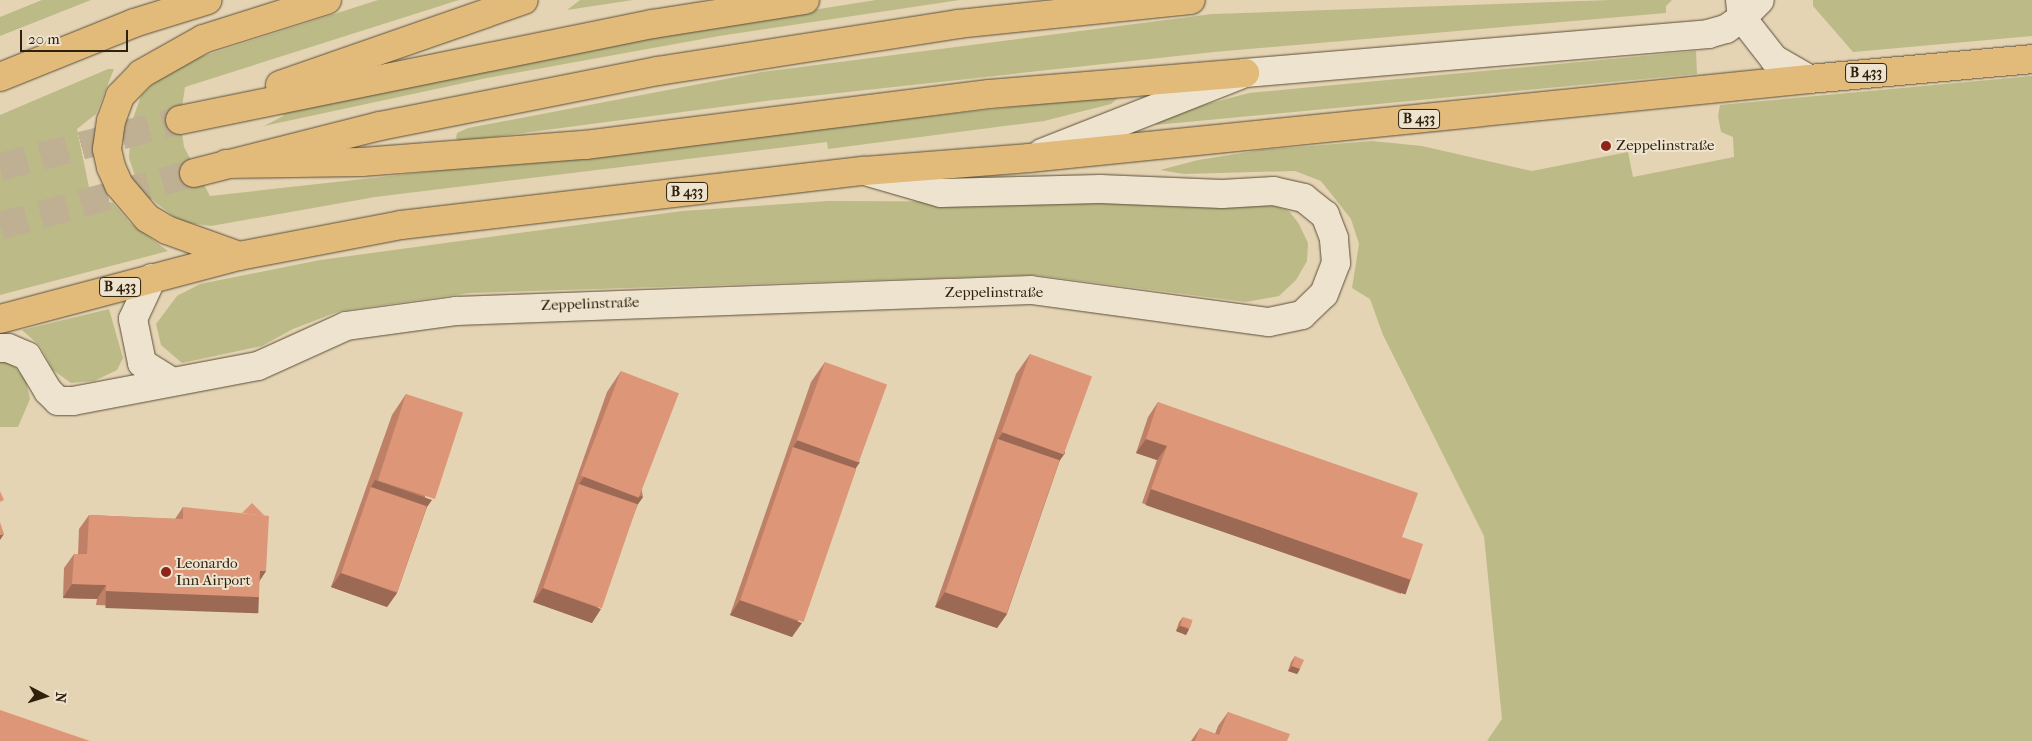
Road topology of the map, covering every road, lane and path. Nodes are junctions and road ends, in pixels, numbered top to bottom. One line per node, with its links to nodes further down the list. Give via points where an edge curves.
1 (208, 0): 9 (main road, via 134,23)
2 (327, 0): 15 (main road, via 203,39 141,74 120,96 117,104 107,148 110,167 133,203 147,218 167,230)
3 (524, 0): 4 (main road, via 180,120 653,24)
4 (805, 0)
5 (1191, 0): 12 (main road, via 958,24 658,71 380,126)
6 (1748, 5): 8 (street, Zeppelinstraße, via 1726,29 1708,34); 10 (street, via 1774,59)
7 (2032, 59): 10 (main road, B 433)
8 (1245, 73): 11 (street, Zeppelinstraße); 12 (main road, via 989,94 585,145 362,162)
9 (0, 77)
10 (1809, 78): 11 (main road, Zeppelinstraße / B 433)
11 (1029, 158): 13 (main road, Zeppelinstraße / B 433)
12 (226, 164): 14 (main road)
13 (864, 171): 15 (main road, Zeppelinstraße / B 433, via 401,225); 19 (street, Zeppelinstraße, via 941,193 1100,189 1222,194 1274,190 1304,198 1325,215 1334,238 1336,263 1324,294 1302,315 1269,322 1031,290 552,305 456,311 346,326 307,342 278,359)
14 (194, 173)
15 (239, 256): 16 (main road, Zeppelinstraße / B 433)
16 (152, 278): 17 (main road, Zeppelinstraße / B 433); 19 (street, via 133,319 142,363)
17 (0, 319)
18 (0, 348): 19 (street, Zeppelinstraße, via 27,356 48,392 58,401 73,401)
19 (171, 381)

